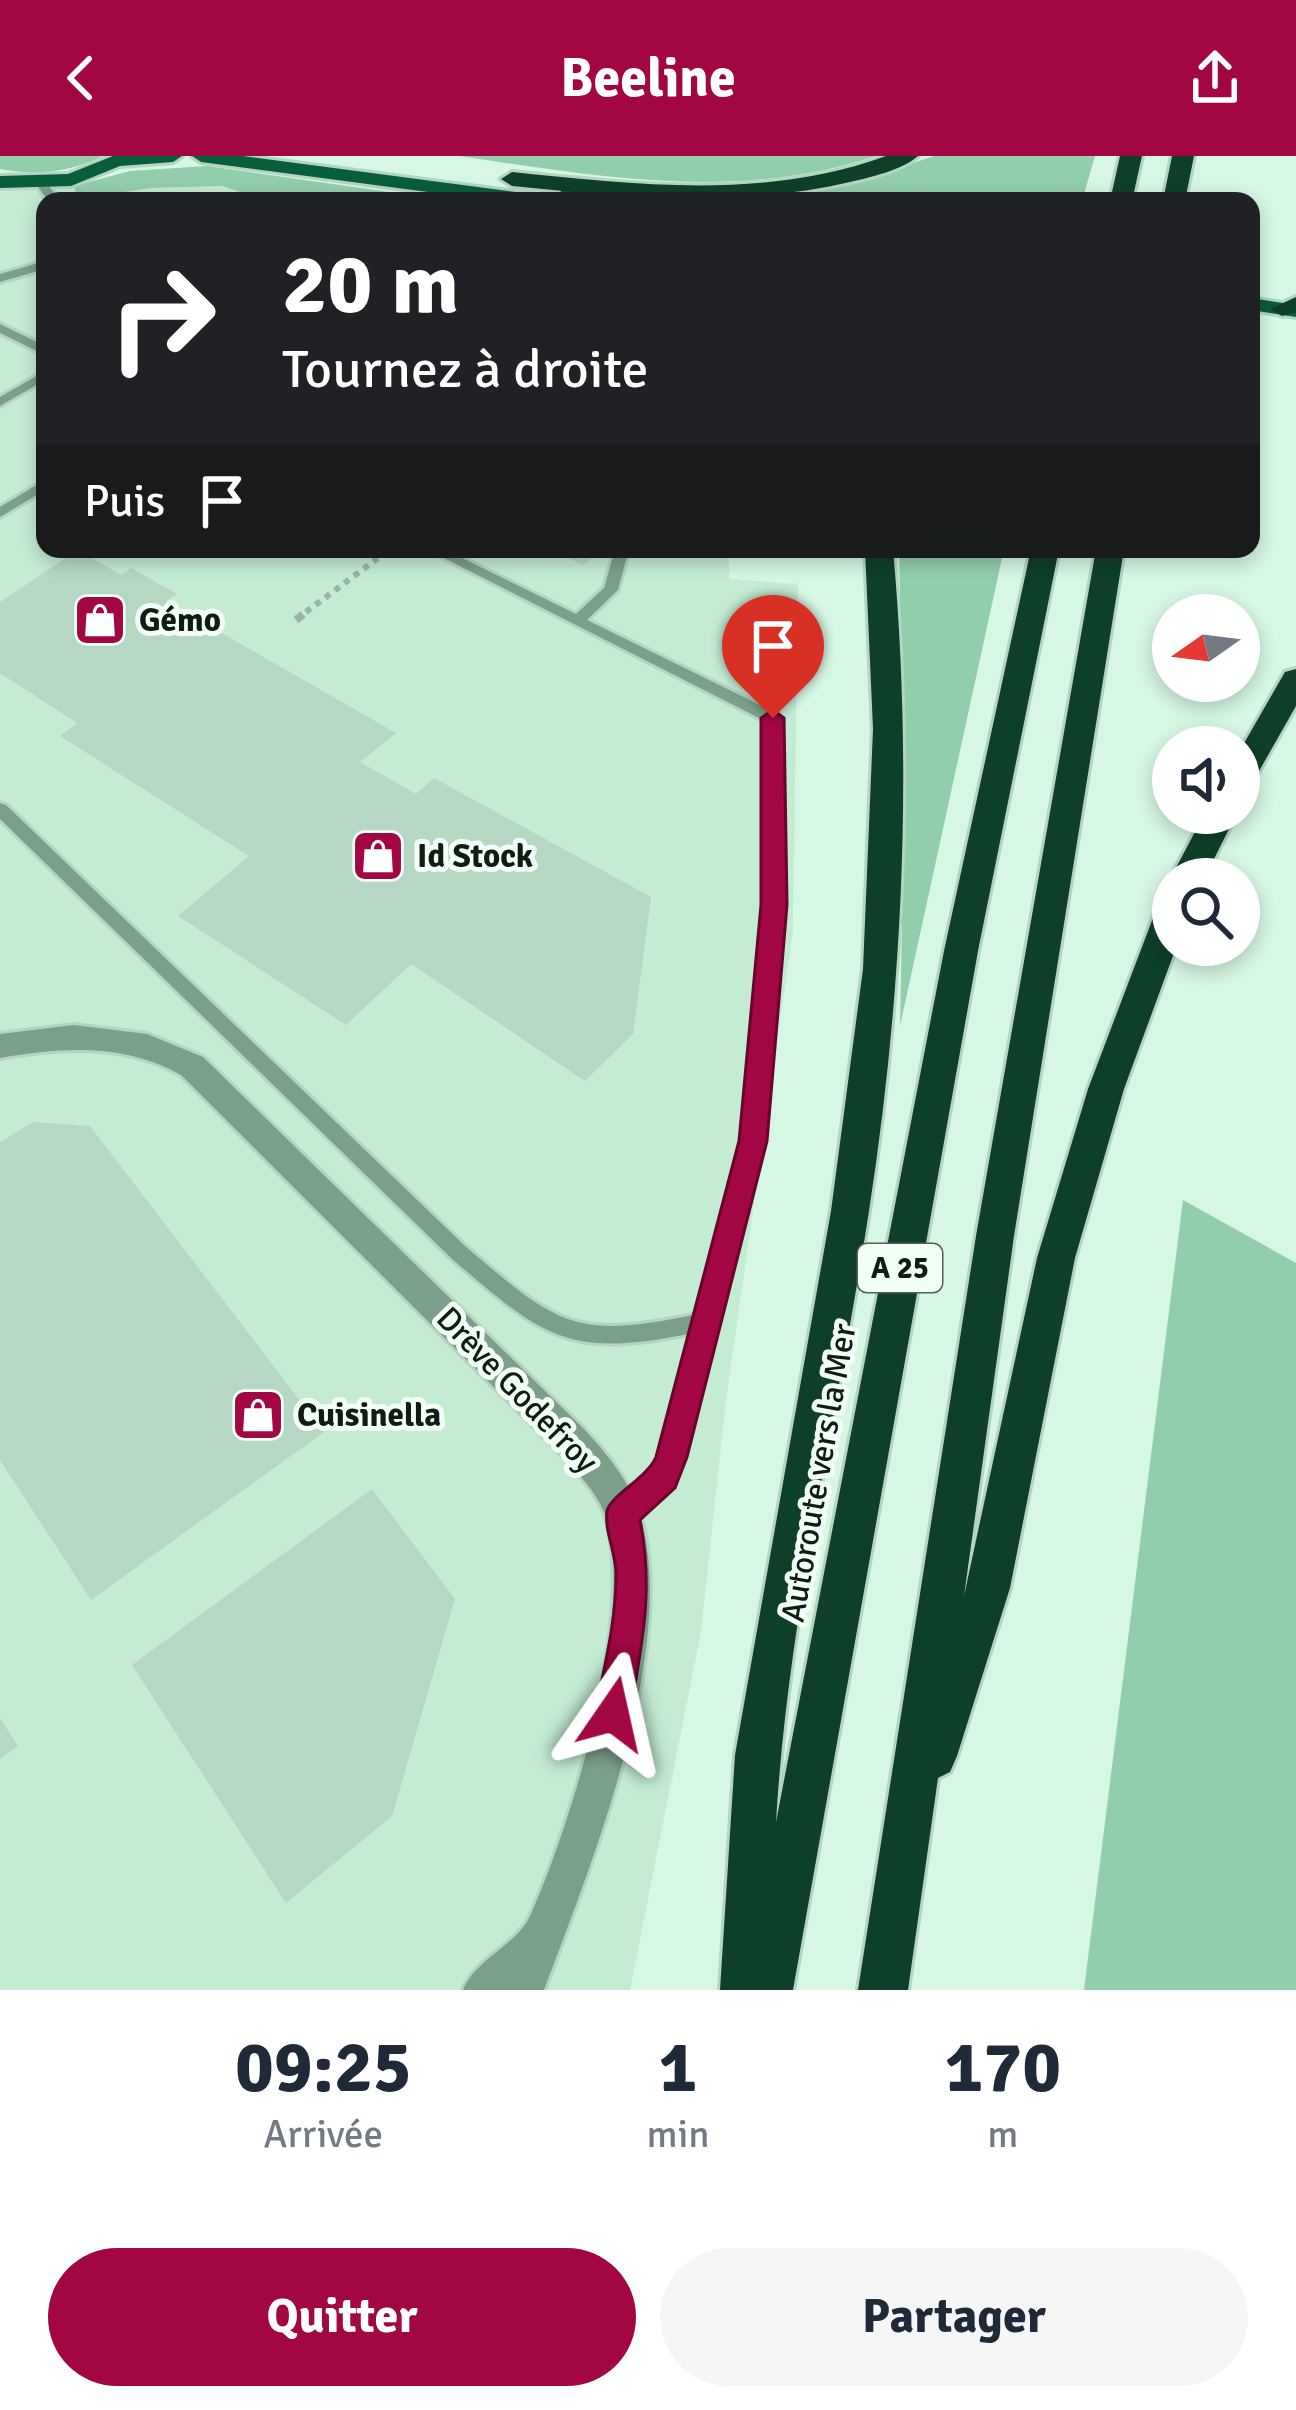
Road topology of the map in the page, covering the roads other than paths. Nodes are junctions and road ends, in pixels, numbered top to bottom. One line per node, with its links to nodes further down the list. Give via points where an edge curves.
1 (173, 156): 7 (main road)
2 (201, 156): 11 (main road)
3 (360, 156): 8 (main road)
4 (907, 156): 14 (highway, via 833,180)
5 (1131, 156): 15 (highway)
6 (1183, 156): 16 (highway)
7 (125, 158): 10 (main road)
8 (512, 178): 12 (main road); 13 (highway)
9 (0, 182): 10 (main road)
10 (48, 192)
11 (471, 192)
12 (593, 192)
13 (645, 192)
14 (750, 192)
15 (1123, 192)
16 (1176, 192)
17 (36, 268): 18 (lane)
18 (0, 278)
19 (1260, 292): 21 (main road)
20 (1260, 304): 21 (main road)
21 (1293, 305)
22 (0, 328): 23 (lane)
23 (36, 346)
24 (36, 380): 25 (lane)
25 (0, 402)
26 (36, 490): 27 (lane)
27 (0, 513)
28 (451, 558): 34 (lane)
29 (474, 558): 34 (lane)
30 (620, 558): 35 (lane, via 611,590)
31 (880, 558): 47 (highway, via 888,828 879,995 759,1753)
32 (1043, 558): 48 (highway, Autoroute vers la Mer / A 25, via 961,951)
33 (1108, 558): 43 (highway, A 25)
34 (465, 565): 35 (lane)
35 (577, 621): 41 (lane, via 773,718 774,905 753,1141)
36 (1296, 679): 37 (highway)
37 (1260, 742)
38 (0, 809): 41 (lane, via 515,1301 552,1325 602,1338)
39 (1152, 964): 43 (highway, via 1083,1164 1040,1322 983,1604)
40 (0, 1046): 42 (street, Drève Godefroy, via 118,1039 192,1066 572,1441)
41 (704, 1322): 42 (lane, via 663,1477)
42 (622, 1513): 44 (street, Drève Godefroy, via 633,1567 628,1635 604,1750)
43 (907, 1832): 49 (highway, A 25)
44 (545, 1933): 45 (street); 46 (street, Drève Godefroy)
45 (484, 1990)
46 (523, 1990)
47 (745, 1990)
48 (768, 1990)
49 (883, 1990)

